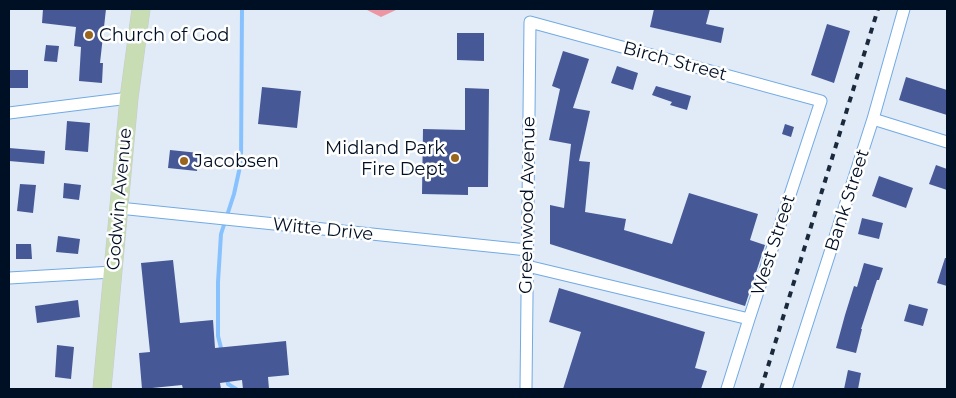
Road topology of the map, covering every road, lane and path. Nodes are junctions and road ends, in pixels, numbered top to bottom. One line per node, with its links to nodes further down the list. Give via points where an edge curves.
1 (141, 9): 4 (main road, Godwin Avenue)
2 (904, 9): 7 (street, Bank Street)
3 (530, 22): 5 (street, Birch Street); 10 (street, Greenwood Avenue)
4 (129, 98): 6 (street); 9 (main road, Godwin Avenue)
5 (821, 101): 14 (street, West Street)
6 (9, 113)
7 (873, 118): 8 (street); 18 (street, Bank Street)
8 (947, 142)
9 (119, 208): 10 (street, Witte Drive); 12 (main road, Godwin Avenue)
10 (527, 250): 11 (street, Greenwood Avenue)
11 (527, 266): 14 (street); 16 (street, Greenwood Avenue)
12 (112, 272): 13 (street); 15 (main road, Godwin Avenue)
13 (9, 278)
14 (749, 319): 17 (street, West Street)
15 (102, 389)
16 (526, 389)
17 (727, 389)
18 (786, 389)

